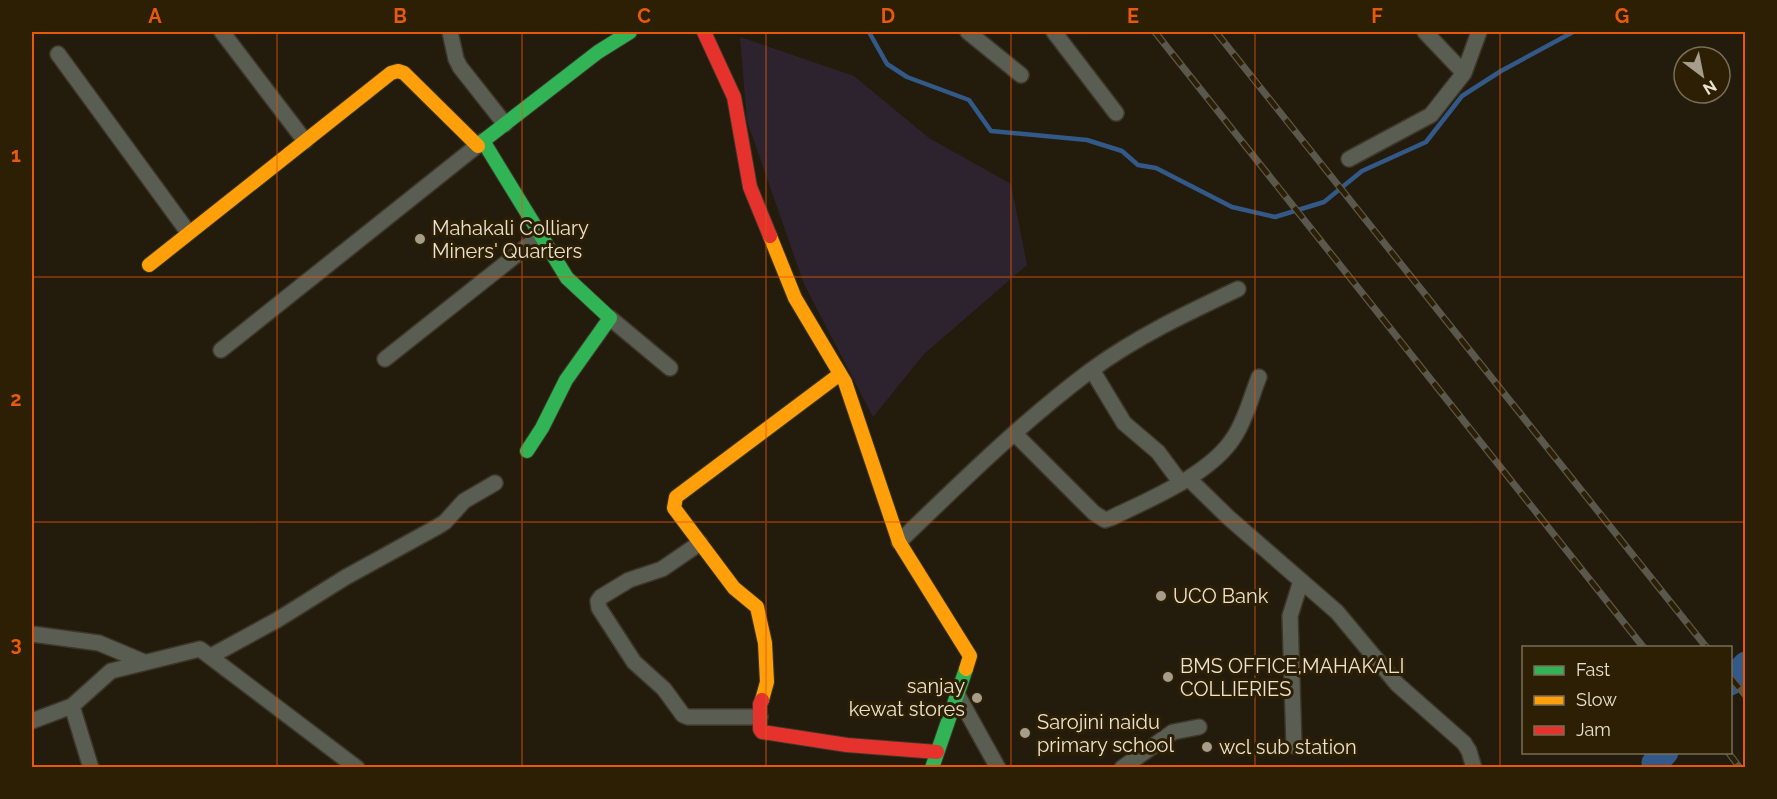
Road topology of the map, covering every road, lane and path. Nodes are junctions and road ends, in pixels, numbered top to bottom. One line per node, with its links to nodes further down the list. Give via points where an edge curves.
1 (222, 32): 14 (street)
2 (450, 32): 13 (street, via 460,67)
3 (630, 32): 13 (street)
4 (704, 32): 26 (street, via 734,97 750,188 795,298)
5 (968, 32): 11 (street)
6 (1054, 32): 12 (street)
7 (1425, 32): 10 (street)
8 (1479, 32): 10 (street)
9 (58, 54): 17 (street)
10 (1464, 72): 16 (street, via 1431,115)
11 (1021, 75)
12 (1116, 113)
13 (505, 124): 15 (street)
14 (305, 141): 15 (street, via 398,71); 17 (street)
15 (480, 143): 18 (street); 22 (street)
16 (1349, 159)
17 (188, 232): 19 (street)
18 (540, 236): 21 (street, via 567,278); 23 (street)
19 (149, 265)
20 (1238, 289): 25 (street, via 1169,321)
21 (610, 318): 24 (street); 29 (street, via 566,380)
22 (221, 350)
23 (385, 359)
24 (670, 368)
25 (1092, 370): 28 (street); 30 (street, via 1124,423)
26 (840, 374): 32 (street); 33 (street, via 676,497 676,513)
27 (1259, 377): 30 (street, via 1233,439)
28 (1015, 434): 30 (street, via 1105,520); 32 (street)
29 (527, 451)
30 (1185, 481): 34 (street)
31 (495, 483): 36 (street, via 464,501 437,527)
32 (899, 542): 38 (street, via 970,656)
33 (700, 543): 40 (street, via 734,588 757,607 765,644 767,682); 40 (street, via 662,569 629,580 601,597 599,608 634,662 664,689 683,715)
34 (1301, 581): 43 (street, via 1290,616); 50 (street, via 1343,620 1396,684 1464,743)
35 (32, 634): 37 (street, via 99,643)
36 (210, 656): 37 (street, via 200,649); 46 (street)
37 (144, 662): 39 (street, via 111,671)
38 (957, 694): 44 (street); 48 (street)
39 (72, 706): 41 (street); 45 (street)
40 (760, 717): 44 (street, via 760,729 765,734)
41 (32, 721)
42 (1199, 727): 49 (street, via 1173,732)
43 (1294, 746)
44 (937, 752): 47 (street)
45 (91, 768)
46 (357, 768)
47 (932, 768)
48 (998, 768)
49 (1122, 768)
50 (1474, 768)

